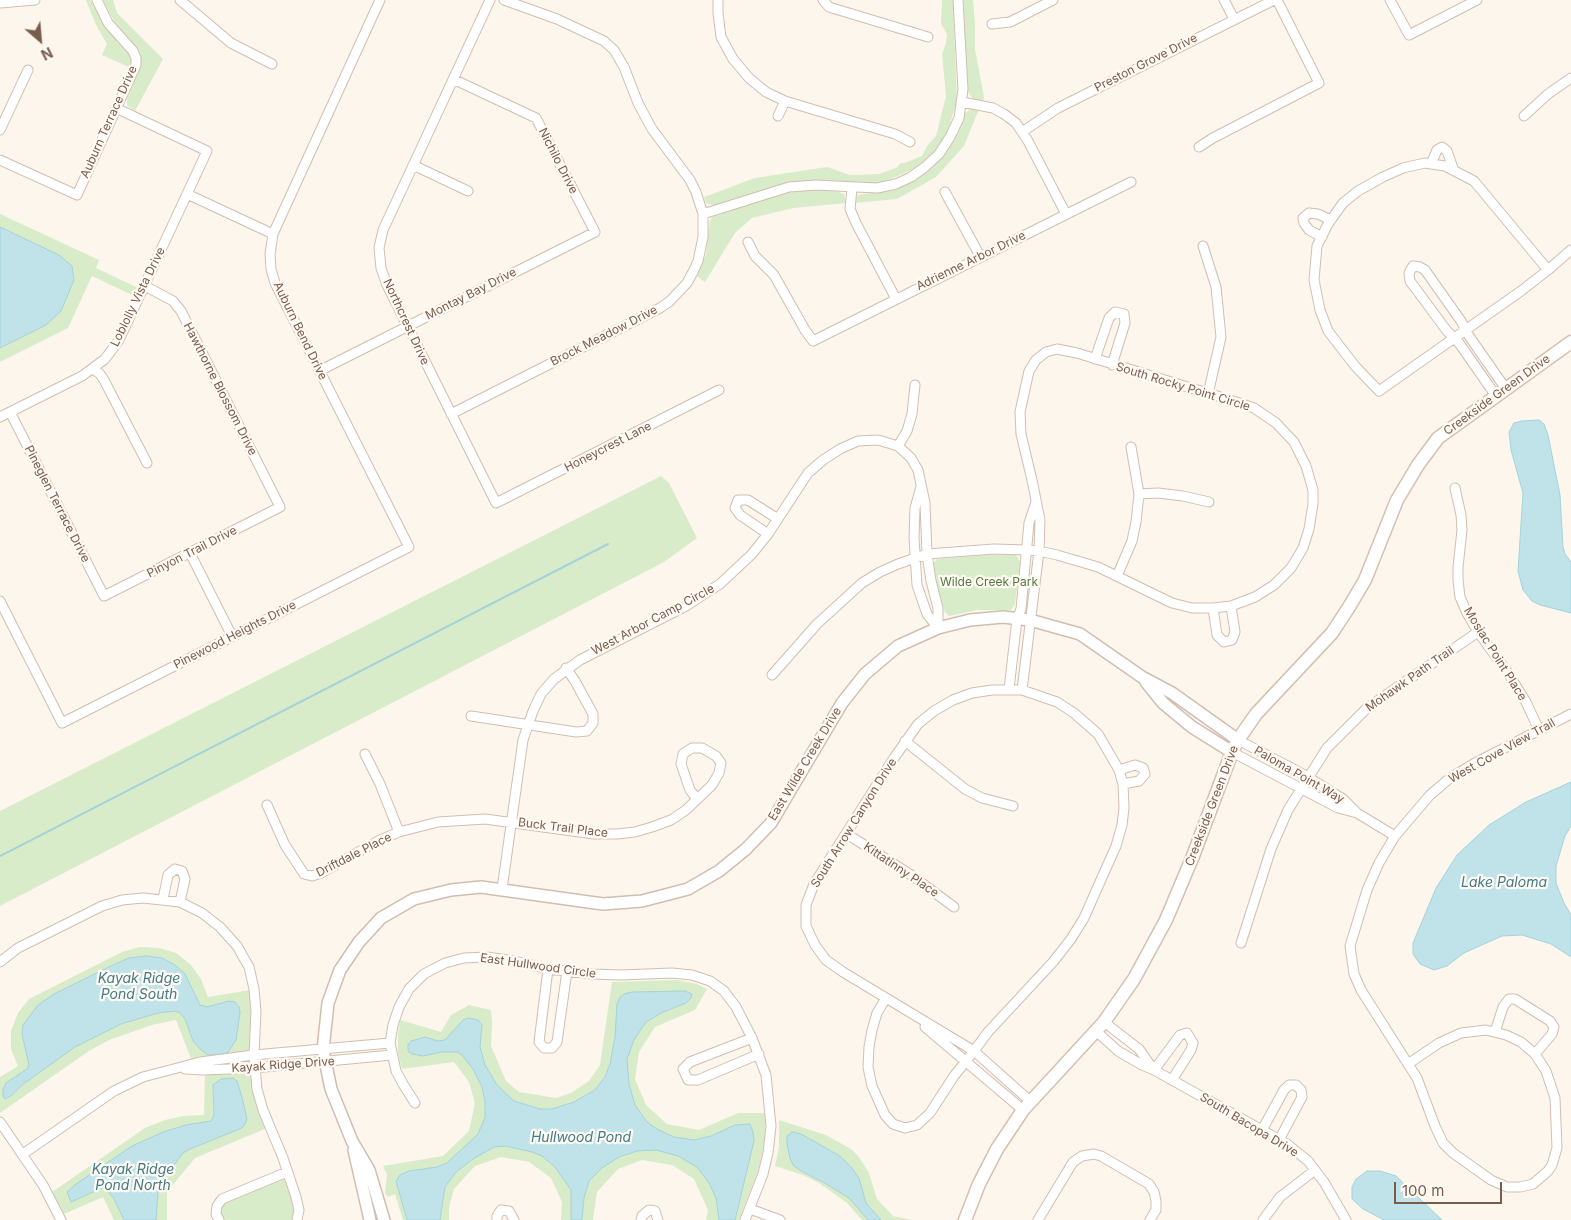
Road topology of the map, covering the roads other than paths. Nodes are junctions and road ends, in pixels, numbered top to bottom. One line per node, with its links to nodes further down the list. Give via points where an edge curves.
1 (35, 0): 15 (street)
2 (97, 0): 25 (street, Auburn Terrace Drive, via 108,23 136,58 136,65)
3 (180, 0): 19 (street, via 232,43)
4 (380, 0): 45 (street, Auburn Bend Drive)
5 (490, 0): 22 (street, Northcrest Drive)
6 (504, 0): 41 (street, Brock Meadow Drive, via 557,19 614,50 652,130 690,180)
7 (718, 0): 23 (street, via 721,37 733,59 766,92)
8 (958, 0): 24 (street)
9 (1053, 0): 17 (street, via 1010,22)
10 (1224, 0): 16 (street)
11 (1275, 0): 16 (street, Preston Grove Drive); 31 (street, via 1319,83)
12 (1390, 0): 13 (street, via 1409,35)
13 (1477, 0)
14 (824, 1): 18 (street, via 829,7)
15 (0, 3)
16 (1234, 19): 29 (street, Preston Grove Drive, via 1058,108)
17 (992, 24)
18 (928, 37)
19 (272, 64)
20 (28, 70): 28 (street)
21 (1571, 78): 27 (street)
22 (453, 79): 34 (street, Northcrest Drive); 44 (street, Nichilo Drive, via 536,118)
23 (785, 101): 26 (street); 30 (street, via 894,134)
24 (962, 102): 29 (street, via 1004,114); 37 (street, via 950,137 925,167 896,184)
25 (116, 108): 32 (street, Auburn Terrace Drive, via 77,195); 40 (street, Loblolly Vista Drive, via 207,151)
26 (778, 116)
27 (1524, 116)
28 (0, 130)
29 (1022, 132): 42 (street)
30 (910, 142)
31 (1200, 147)
32 (0, 160)
33 (1431, 164): 35 (street); 35 (street, via 1436,150 1442,148 1448,151); 43 (street, via 1403,168 1358,191 1343,203)
34 (413, 165): 38 (street); 54 (street, Northcrest Drive, via 383,230 379,248 387,286)
35 (1454, 171): 51 (street, via 1474,181)
36 (1131, 182): 42 (street, Adrienne Arbor Drive)
37 (852, 188): 41 (street, via 816,185 789,188); 53 (street, via 850,209)
38 (468, 190)
39 (945, 192): 50 (street)
40 (187, 194): 45 (street); 52 (street, Loblolly Vista Drive)
41 (703, 214): 67 (street, Brock Meadow Drive, via 698,261 687,283 670,301)
42 (1066, 214): 50 (street, Adrienne Arbor Drive)
43 (1331, 220): 46 (street); 46 (street, via 1309,213 1303,218 1309,230)
44 (595, 232): 54 (street, Montay Bay Drive)
45 (273, 234): 61 (street, Auburn Bend Drive, via 270,254 275,283)
46 (1322, 237): 56 (street, via 1317,246 1314,280 1320,310 1328,331 1379,391)
47 (748, 242): 53 (street, Adrienne Arbor Drive, via 755,256 774,275 812,341)
48 (1203, 246): 65 (street, via 1216,288 1221,337)
49 (1571, 250): 51 (street)
50 (980, 256): 53 (street, Adrienne Arbor Drive)
51 (1548, 270): 55 (street)
52 (145, 286): 60 (street, Loblolly Vista Drive, via 119,340 105,359); 78 (street, Hawthorne Blossom Drive, via 173,301 181,311)
53 (896, 298)
54 (407, 326): 61 (street, Montay Bay Drive); 67 (street, Northcrest Drive)
55 (1466, 330): 56 (street); 56 (street, via 1425,270 1413,266 1408,273 1410,281); 64 (street)
56 (1454, 339): 64 (street)
57 (1571, 342): 64 (main road, Creekside Green Drive)
58 (1095, 359): 59 (street, South Rocky Point Circle); 59 (street, via 1109,318 1115,312 1124,314 1125,323); 75 (street, South Rocky Point Circle, via 1057,349 1046,352 1029,371 1020,412 1020,434)
59 (1112, 365): 65 (street, South Rocky Point Circle)
60 (93, 368): 66 (street, Loblolly Vista Drive); 71 (street, via 104,380)
61 (319, 371): 81 (street, Auburn Bend Drive)
62 (915, 385): 69 (street, via 912,414)
63 (719, 390): 77 (street, Honeycrest Lane)
64 (1501, 393): 106 (main road, Creekside Green Drive, via 1438,438 1398,500 1365,580 1332,633 1256,714)
65 (1208, 394): 90 (street, South Rocky Point Circle, via 1254,408 1276,422 1294,442 1313,490 1309,529 1290,568 1274,585)
66 (10, 412): 68 (street, Loblolly Vista Drive); 88 (street, Pineglen Terrace Drive)
67 (451, 414): 77 (street, Northcrest Drive)
68 (0, 417)
69 (898, 446): 72 (street, via 912,458); 79 (street, West Arbor Camp Circle, via 878,440 858,441 828,456 808,473)
70 (1132, 447): 74 (street)
71 (147, 463)
72 (922, 484): 85 (street); 86 (street, via 915,508)
73 (1455, 488): 95 (street, Mosiac Point Place, via 1462,530 1458,574 1460,597)
74 (1139, 494): 76 (street, via 1158,493); 87 (street, via 1132,541)
75 (1037, 501): 82 (street, via 1029,523); 83 (street)
76 (1209, 502)
77 (496, 503)
78 (280, 507): 84 (street, Pinyon Trail Drive)
79 (778, 519): 80 (street, West Arbor Camp Circle); 80 (street, via 748,500 738,500 735,508 740,515)
80 (768, 534): 97 (street, West Arbor Camp Circle, via 736,571 704,596)
81 (409, 547): 96 (street, Pinewood Heights Drive)
82 (1026, 550): 83 (street, South Rocky Point Circle); 85 (street, South Rocky Point Circle); 92 (street, via 1021,609)
83 (1039, 551): 87 (street, South Rocky Point Circle, via 1076,559); 93 (street)
84 (190, 553): 88 (street, Pinyon Trail Drive); 96 (street)
85 (927, 554): 86 (street, South Rocky Point Circle); 94 (street, via 938,608)
86 (915, 558): 94 (street, via 919,592 927,614); 98 (street, South Rocky Point Circle, via 880,572 862,584 817,624)
87 (1118, 576): 91 (street, South Rocky Point Circle, via 1172,603 1192,608)
88 (104, 596)
89 (0, 601): 96 (street, Pinewood Heights Drive, via 62,723)
90 (1231, 606): 91 (street, South Rocky Point Circle); 91 (street, via 1235,632 1232,640 1224,642 1217,636)
91 (1213, 608)
92 (1017, 619): 93 (street, East Wilde Creek Drive); 94 (street, East Wilde Creek Drive, via 970,620); 100 (street)
93 (1030, 620): 99 (street, East Wilde Creek Drive, via 1080,634); 101 (street)
94 (938, 628): 122 (street, East Wilde Creek Drive, via 898,646 865,674 842,703 771,823 719,871 688,889 642,901 603,904)
95 (1478, 632): 105 (street, Mosiac Point Place, via 1521,695); 111 (street, Mohawk Path Trail, via 1367,708 1328,748)
96 (232, 636)
97 (566, 668): 104 (street, West Arbor Camp Circle, via 541,694); 104 (street, via 576,680 593,714 593,723 587,731 576,732)
98 (772, 674)
99 (1142, 677): 106 (street); 108 (street, via 1163,703 1192,727)
100 (1009, 689): 101 (street, South Arrow Canyon Drive); 107 (street, South Arrow Canyon Drive, via 972,693 953,700 918,724)
101 (1022, 690): 110 (street, South Arrow Canyon Drive, via 1057,702 1074,713 1098,734)
102 (1571, 714): 105 (street, West Cove View Trail)
103 (472, 716): 104 (street)
104 (527, 725): 118 (street, West Arbor Camp Circle)
105 (1539, 730): 121 (street, West Cove View Trail, via 1450,778 1430,795)
106 (1238, 740): 108 (main road, Creekside Green Drive); 111 (street, Paloma Point Way)
107 (905, 741): 116 (street, via 965,789 982,798); 120 (street, South Arrow Canyon Drive)
108 (1232, 752): 113 (street, Paloma Point Way); 132 (main road, Creekside Green Drive, via 1166,920 1134,979)
109 (366, 754): 119 (street)
110 (1119, 770): 112 (street, South Arrow Canyon Drive); 112 (street, via 1136,765 1143,768 1145,774 1139,781)
111 (1308, 778): 113 (street, Mohawk Path Trail); 117 (street, Paloma Point Way, via 1343,799)
112 (1123, 784): 137 (street, South Arrow Canyon Drive, via 1124,808 1116,846 1084,918 1053,962)
113 (1301, 787): 117 (street, Paloma Point Way, via 1338,808); 126 (street, Mohawk Path Trail, via 1271,848)
114 (697, 799): 114 (street, Buck Trail Place, via 690,790 681,764 683,754 692,748 702,748 721,763 720,773); 118 (street, Buck Trail Place, via 671,820 635,832 594,834)
115 (267, 805): 119 (street, Driftdale Place, via 285,845 304,874 312,876 322,874)
116 (1013, 806)
117 (1357, 813): 121 (street, Paloma Point Way)
118 (510, 822): 119 (street, Driftdale Place, via 461,819); 122 (street, West Arbor Camp Circle)
119 (399, 832)
120 (847, 834): 125 (street, Kittatinny Place); 130 (street, South Arrow Canyon Drive, via 814,884 806,905 806,926 826,960)
121 (1395, 836): 144 (street, West Cove View Trail, via 1367,890 1350,946 1354,974 1361,990)
122 (502, 889): 136 (street, East Wilde Creek Drive, via 451,890 414,899 382,918 359,942 340,970 328,1003)
123 (162, 899): 124 (street); 124 (street, via 168,874 175,869 182,871 185,879); 127 (street, via 122,900 102,906 18,948)
124 (180, 902): 140 (street, via 220,927 249,967 256,1011)
125 (954, 907)
126 (1241, 943)
127 (0, 962)
128 (548, 969): 129 (street, East Hullwood Circle); 129 (street, via 539,1042 544,1048 552,1048 557,1042); 135 (street, East Hullwood Circle, via 486,957 445,963 424,974 409,989 399,1007)
129 (567, 971): 134 (street, East Hullwood Circle, via 620,975 672,973 710,981 724,991 736,1007)
130 (886, 998): 131 (street, South Arrow Canyon Drive); 142 (street, South Arrow Canyon Drive, via 872,1030 868,1068 877,1101 893,1124 905,1128 917,1125 930,1113)
131 (905, 1010): 137 (street, South Arrow Canyon Drive); 142 (street, South Arrow Canyon Drive)
132 (1100, 1027): 147 (street, South Bacopa Drive, via 1139,1049); 147 (street, South Bacopa Drive, via 1118,1051); 150 (main road, Creekside Green Drive)
133 (1495, 1032): 139 (street, via 1521,1042); 139 (street, via 1503,1007 1509,999 1515,999 1550,1021 1554,1027 1552,1034); 144 (street, via 1461,1033)
134 (752, 1038): 138 (street); 138 (street, via 690,1062 683,1069 688,1080 698,1080)
135 (390, 1043): 136 (street, Kayak Ridge Drive); 141 (street, East Hullwood Circle)
136 (323, 1050): 140 (street, Kayak Ridge Drive); 143 (street, East Wilde Creek Drive)
137 (974, 1051): 142 (street, South Arrow Canyon Drive); 150 (street, South Arrow Canyon Drive)
138 (759, 1054): 158 (street, via 766,1075 771,1126 768,1153)
139 (1534, 1054): 144 (street, via 1546,1071 1555,1098 1556,1148 1552,1165 1544,1176 1527,1186 1507,1187 1491,1180 1443,1143 1425,1096)
140 (254, 1055): 145 (street); 146 (street, Kayak Ridge Drive)
141 (392, 1055): 143 (street, Kayak Ridge Drive); 149 (street, East Hullwood Circle, via 402,1084)
142 (966, 1061): 150 (street, South Arrow Canyon Drive)
143 (325, 1062): 145 (street, Kayak Ridge Drive); 153 (street, East Wilde Creek Drive, via 331,1089)
144 (1408, 1064)
145 (254, 1068): 146 (street, Kayak Ridge Drive); 157 (street, via 263,1110)
146 (174, 1069): 155 (street, Kayak Ridge Drive, via 144,1077 114,1091)
147 (1154, 1070): 148 (street, South Bacopa Drive); 148 (street, via 1180,1035 1187,1033 1193,1043 1191,1050)
148 (1172, 1080): 152 (street, South Bacopa Drive)
149 (416, 1103)
150 (1027, 1105): 159 (main road, Creekside Green Drive, via 997,1149 979,1184)
151 (0, 1122): 155 (street)
152 (1262, 1130): 154 (street, South Bacopa Drive); 154 (street, via 1284,1090 1289,1085 1296,1085 1302,1097)
153 (352, 1140): 163 (street, East Wilde Creek Drive); 164 (street, East Wilde Creek Drive, via 369,1170)
154 (1279, 1140): 156 (street, South Bacopa Drive)
155 (23, 1154): 160 (street)
156 (1315, 1170): 173 (street, via 1280,1197); 174 (street, South Bacopa Drive)
157 (288, 1172): 161 (street, via 222,1199 217,1206); 162 (street, via 299,1210)
158 (750, 1208): 169 (street); 170 (street)
159 (967, 1218)
160 (61, 1220)
161 (219, 1220)
162 (297, 1220)
163 (370, 1220)
164 (384, 1220)
165 (497, 1220): 166 (street, via 501,1210 509,1211)
166 (514, 1220)
167 (641, 1220): 168 (street, via 649,1210 655,1211)
168 (658, 1220)
169 (745, 1220)
170 (780, 1220)
171 (1038, 1220): 172 (street, via 1074,1162 1082,1156 1094,1154 1149,1184 1154,1192 1156,1210)
172 (1150, 1220)
173 (1263, 1220)
174 (1346, 1220)

